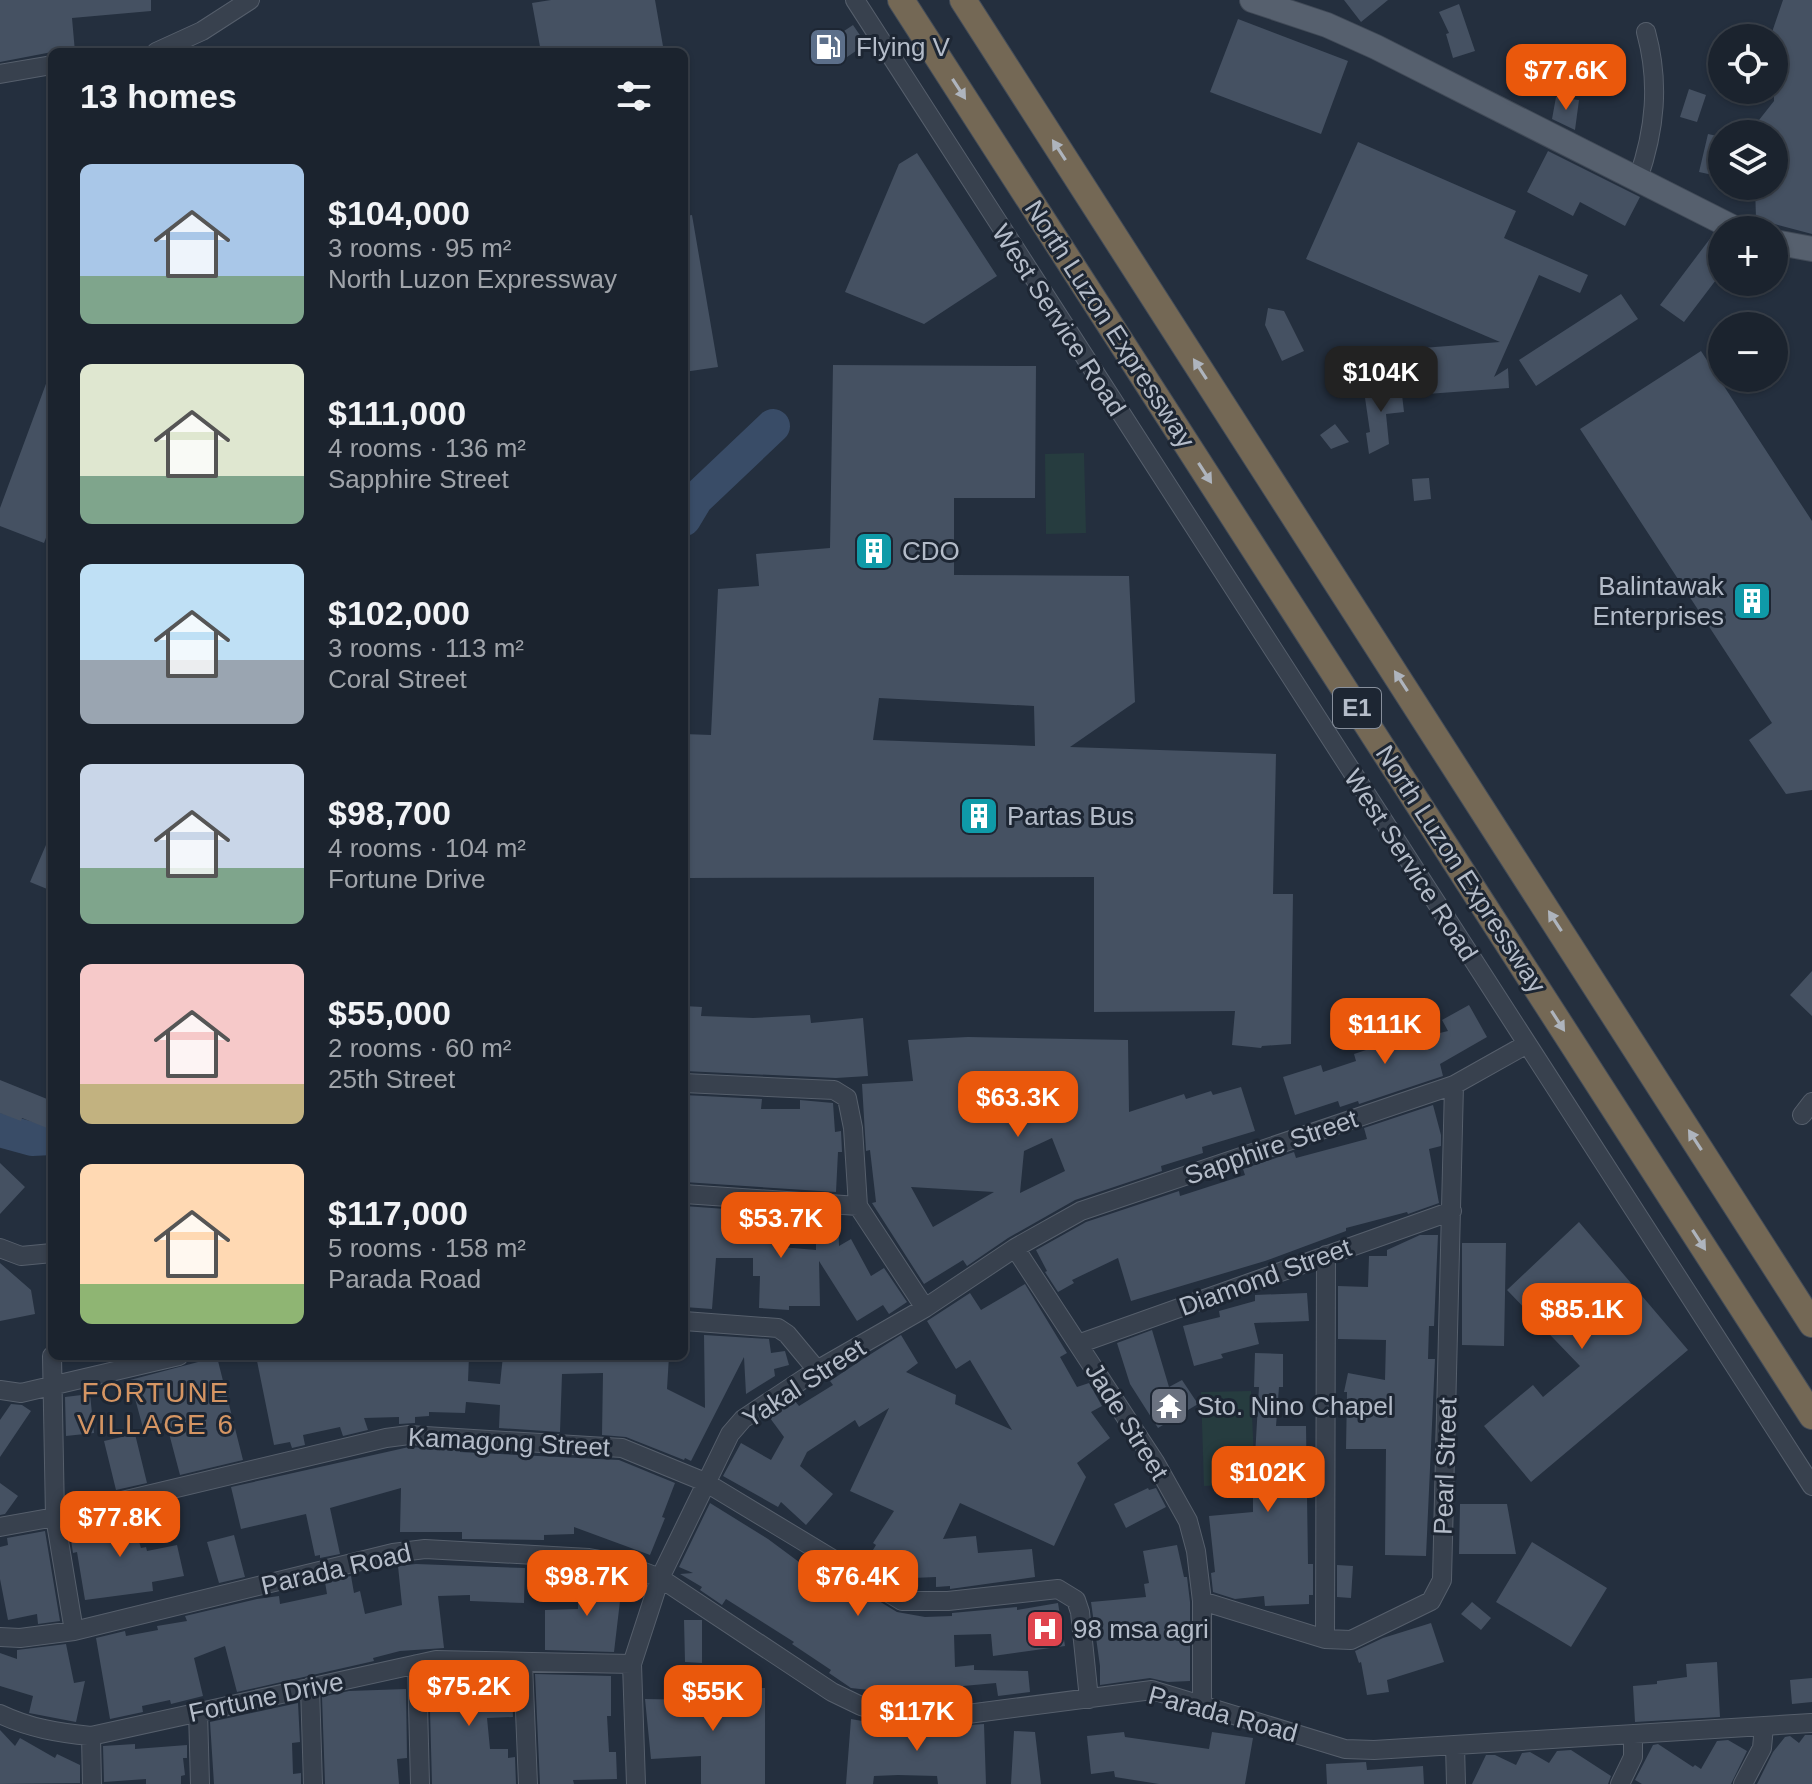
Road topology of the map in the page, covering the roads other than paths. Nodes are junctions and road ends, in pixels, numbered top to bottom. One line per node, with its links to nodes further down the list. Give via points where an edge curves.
1 (250, 0): 7 (street)
2 (855, 0): 14 (street, West Service Road)
3 (901, 0): 33 (highway, North Luzon Expressway / E1, one-way to 33)
4 (963, 0): 26 (highway, North Luzon Expressway / E1, one-way to 4)
5 (1252, 0): 10 (main road, via 1376,47)
6 (1646, 32): 10 (street, via 1656,85 1653,123)
7 (165, 48)
8 (48, 66): 9 (street)
9 (0, 74)
10 (1638, 179): 11 (main road)
11 (1711, 216)
12 (1788, 245): 13 (main road)
13 (1812, 249)
14 (1527, 1044): 16 (street, Sapphire Street); 35 (street, West Service Road)
15 (688, 1083): 18 (street, via 834,1090 847,1098)
16 (1454, 1085): 19 (street, Pearl Street); 21 (street, Sapphire Street, via 1081,1211)
17 (688, 1194): 18 (street)
18 (858, 1206): 24 (street)
19 (1452, 1211): 23 (street, Diamond Street); 42 (street, Pearl Street, via 1442,1580 1431,1601 1351,1640)
20 (0, 1248): 22 (street, via 21,1256)
21 (1015, 1248): 24 (street, Yakal Street); 27 (street, Jade Street)
22 (48, 1253)
23 (1326, 1255): 27 (street, Diamond Street); 42 (street)
24 (925, 1308): 30 (street, Yakal Street)
25 (688, 1321): 30 (street, via 778,1328)
26 (1812, 1324)
27 (1078, 1344): 39 (street, Jade Street, via 1188,1521)
28 (52, 1360): 31 (street)
29 (162, 1360): 31 (street)
30 (817, 1370): 34 (street, Yakal Street, via 743,1419)
31 (52, 1386): 32 (street, via 21,1393); 36 (street)
32 (0, 1390)
33 (1812, 1416)
34 (705, 1482): 36 (street, Kamagong Street, via 622,1448 409,1435); 38 (street, Yakal Street); 47 (street, Kamagong Street, via 902,1601 1048,1589 1068,1593 1080,1612)
35 (1812, 1486)
36 (55, 1517): 37 (street, Kamagong Street); 40 (street)
37 (0, 1527)
38 (660, 1578): 40 (street, Parada Road, via 589,1558 425,1549); 45 (street, Yakal Street); 47 (street, Parada Road, via 861,1706 891,1714 960,1715)
39 (1202, 1601): 42 (street, Pearl Street); 48 (street, Jade Street)
40 (74, 1631): 41 (street, Parada Road)
41 (0, 1637)
42 (1325, 1639)
43 (523, 1663): 44 (street, Fortune Drive); 45 (street, Fortune Drive); 60 (street)
44 (417, 1664): 46 (street, Fortune Drive); 59 (street)
45 (632, 1664): 61 (street, Yakal Street)
46 (310, 1687): 49 (street, Fortune Drive); 58 (street)
47 (1089, 1699): 48 (street, Parada Road, via 1152,1690)
48 (1202, 1705): 55 (street, Parada Road, via 1345,1749)
49 (198, 1711): 54 (street, Fortune Drive); 57 (street)
50 (0, 1714): 54 (street, Fortune Drive, via 50,1732)
51 (1811, 1723): 52 (street, Parada Road)
52 (1764, 1726): 53 (street, Parada Road); 64 (street, via 1762,1748)
53 (1633, 1734): 55 (street, Parada Road); 63 (street, via 1633,1757)
54 (91, 1736): 56 (street)
55 (1455, 1745): 62 (street)
56 (92, 1784)
57 (200, 1784)
58 (313, 1784)
59 (420, 1784)
60 (528, 1784)
61 (636, 1784)
62 (1456, 1784)
63 (1620, 1784)
64 (1743, 1784)

